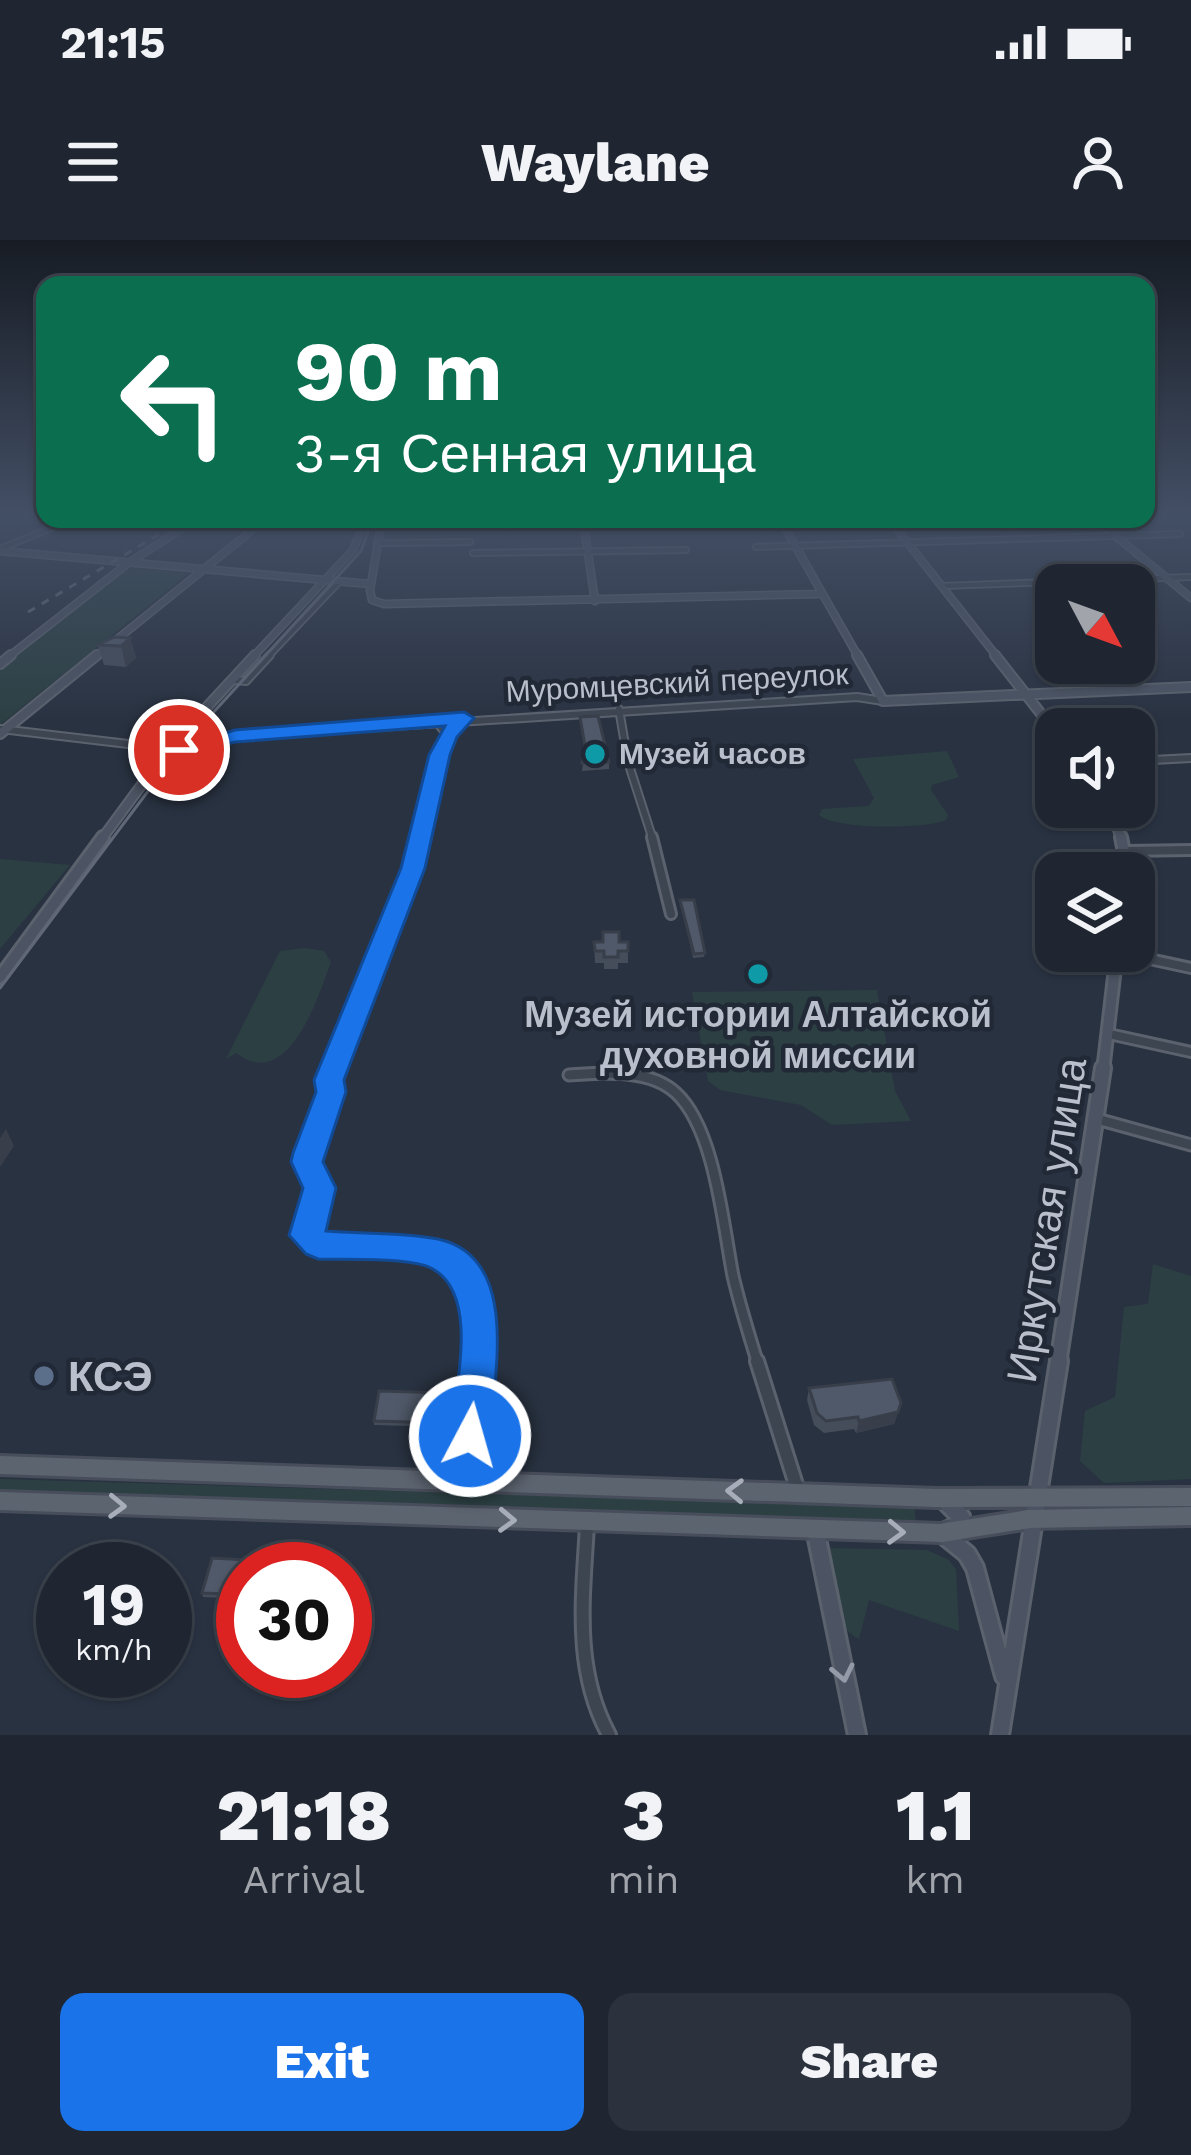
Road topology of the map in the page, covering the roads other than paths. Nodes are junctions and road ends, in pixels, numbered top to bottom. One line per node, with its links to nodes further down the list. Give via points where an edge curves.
1 (102, 584): 13 (main road)
2 (185, 584): 22 (main road)
3 (322, 584): 14 (main road)
4 (337, 584): 14 (street, via 246,681)
5 (366, 584): 6 (main road)
6 (370, 584): 12 (main road, via 373,600 385,604)
7 (592, 584): 12 (main road)
8 (813, 584): 11 (main road)
9 (1005, 584): 10 (street)
10 (942, 586): 16 (main road)
11 (818, 594): 12 (main road); 17 (main road)
12 (595, 601)
13 (0, 664)
14 (233, 680): 24 (main road)
15 (1191, 687): 16 (main road, Муромцевский переулок)
16 (1026, 694): 17 (main road, Муромцевский переулок); 18 (main road)
17 (883, 701): 19 (street, Муромцевский переулок)
18 (1037, 708)
19 (620, 710): 20 (street, Муромцевский переулок); 30 (street, via 623,747)
20 (464, 718): 21 (street, Муромцевский переулок); 23 (street)
21 (435, 720): 23 (street); 24 (street, Муромцевский переулок)
22 (2, 731): 24 (street, Муромцевский переулок)
23 (447, 735): 41 (street, via 413,868 308,1153 320,1188 308,1227 309,1241 436,1253 458,1265 476,1290)
24 (168, 749): 34 (main road)
25 (1191, 758): 26 (street)
26 (1155, 760)
27 (1117, 828): 28 (main road)
28 (1126, 850): 29 (street)
29 (1191, 850)
30 (671, 914)
31 (1155, 960): 32 (street)
32 (1191, 968)
33 (1115, 972): 35 (main road, Иркутская улица)
34 (0, 977)
35 (1109, 1034): 36 (street); 38 (main road, Иркутская улица)
36 (1191, 1052)
37 (569, 1075): 42 (street, via 658,1082 685,1102)
38 (1097, 1119): 39 (street); 46 (main road, Иркутская улица)
39 (1191, 1145)
40 (0, 1465): 41 (main road)
41 (466, 1481): 42 (main road, one-way to 41)
42 (798, 1493): 44 (main road)
43 (1191, 1497): 46 (main road)
44 (936, 1498): 46 (main road); 50 (main road, via 961,1517)
45 (0, 1502): 48 (main road, one-way to 48)
46 (1031, 1509): 47 (main road); 50 (main road); 51 (main road, Иркутская улица)
47 (1191, 1516)
48 (587, 1522): 49 (main road); 52 (street, via 587,1667)
49 (815, 1529): 50 (main road, one-way to 50); 53 (main road, one-way to 53)
50 (941, 1533): 51 (main road, via 975,1568)
51 (1006, 1685): 54 (main road, Иркутская улица)
52 (609, 1735)
53 (857, 1735)
54 (1000, 1735)

